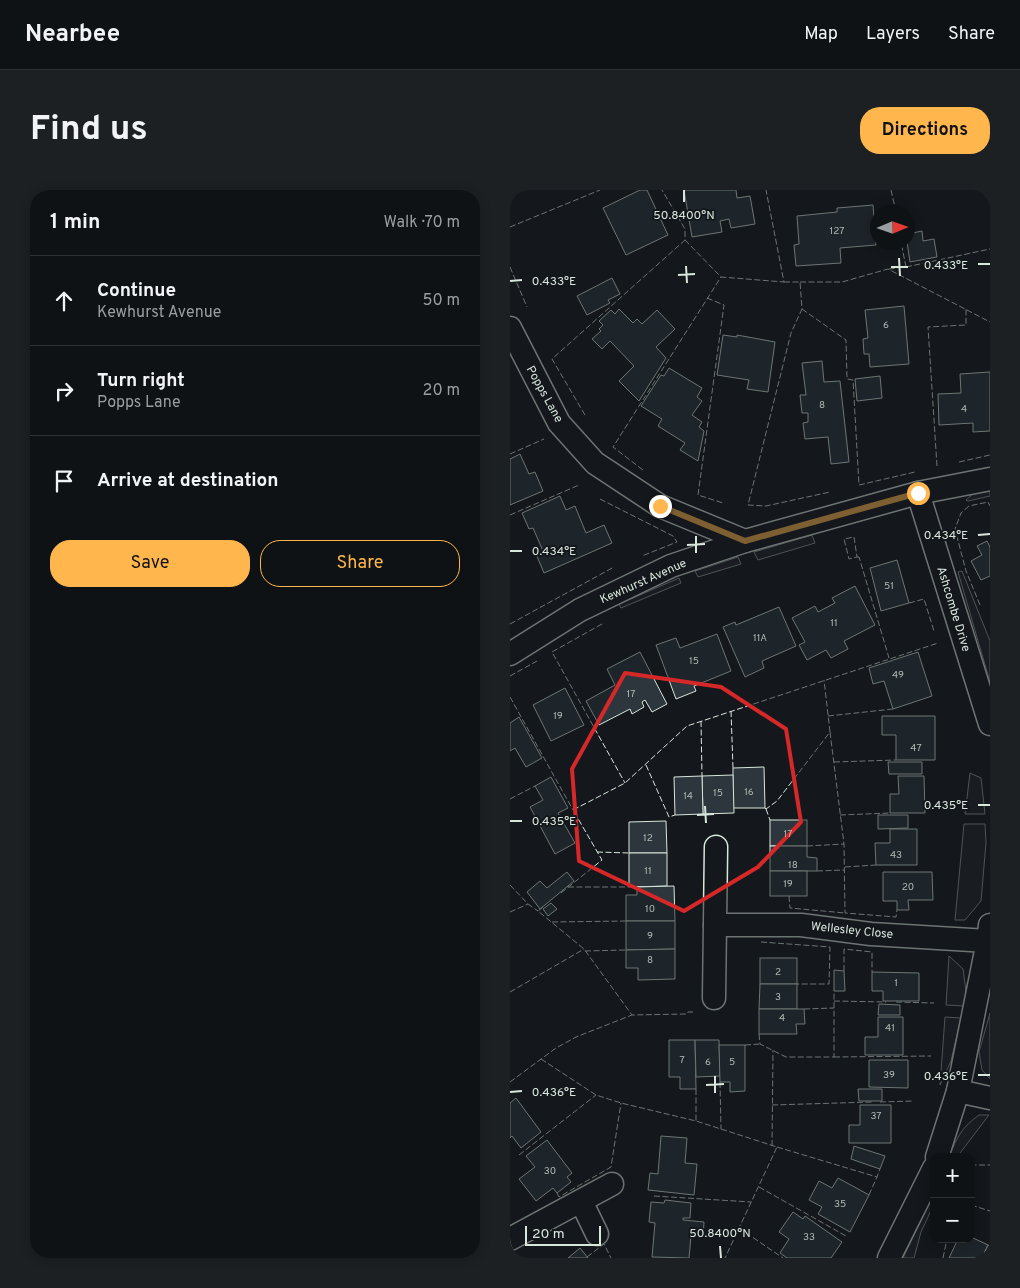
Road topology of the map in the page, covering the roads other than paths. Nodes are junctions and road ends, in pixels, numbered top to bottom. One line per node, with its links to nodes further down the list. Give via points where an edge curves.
1 (510, 328): 4 (street, Popps Lane, via 559,423 595,463 660,506)
2 (990, 479): 3 (street, Kewhurst Avenue)
3 (918, 493): 4 (street, Kewhurst Avenue); 6 (street, Ashcombe Drive)
4 (745, 541): 5 (street, Kewhurst Avenue, via 671,566 580,610)
5 (510, 654)
6 (990, 724)
7 (716, 847): 8 (street)
8 (715, 925): 9 (street, Wellesley Close, via 802,925 870,934); 10 (street)
9 (989, 933): 11 (street)
10 (714, 998)
11 (958, 1091): 12 (street); 13 (street)
12 (990, 1098)
13 (938, 1153)
14 (930, 1176): 19 (street)
15 (612, 1184): 16 (street)
16 (581, 1201): 17 (street); 18 (street)
17 (597, 1234)
18 (510, 1239)
19 (890, 1258)

